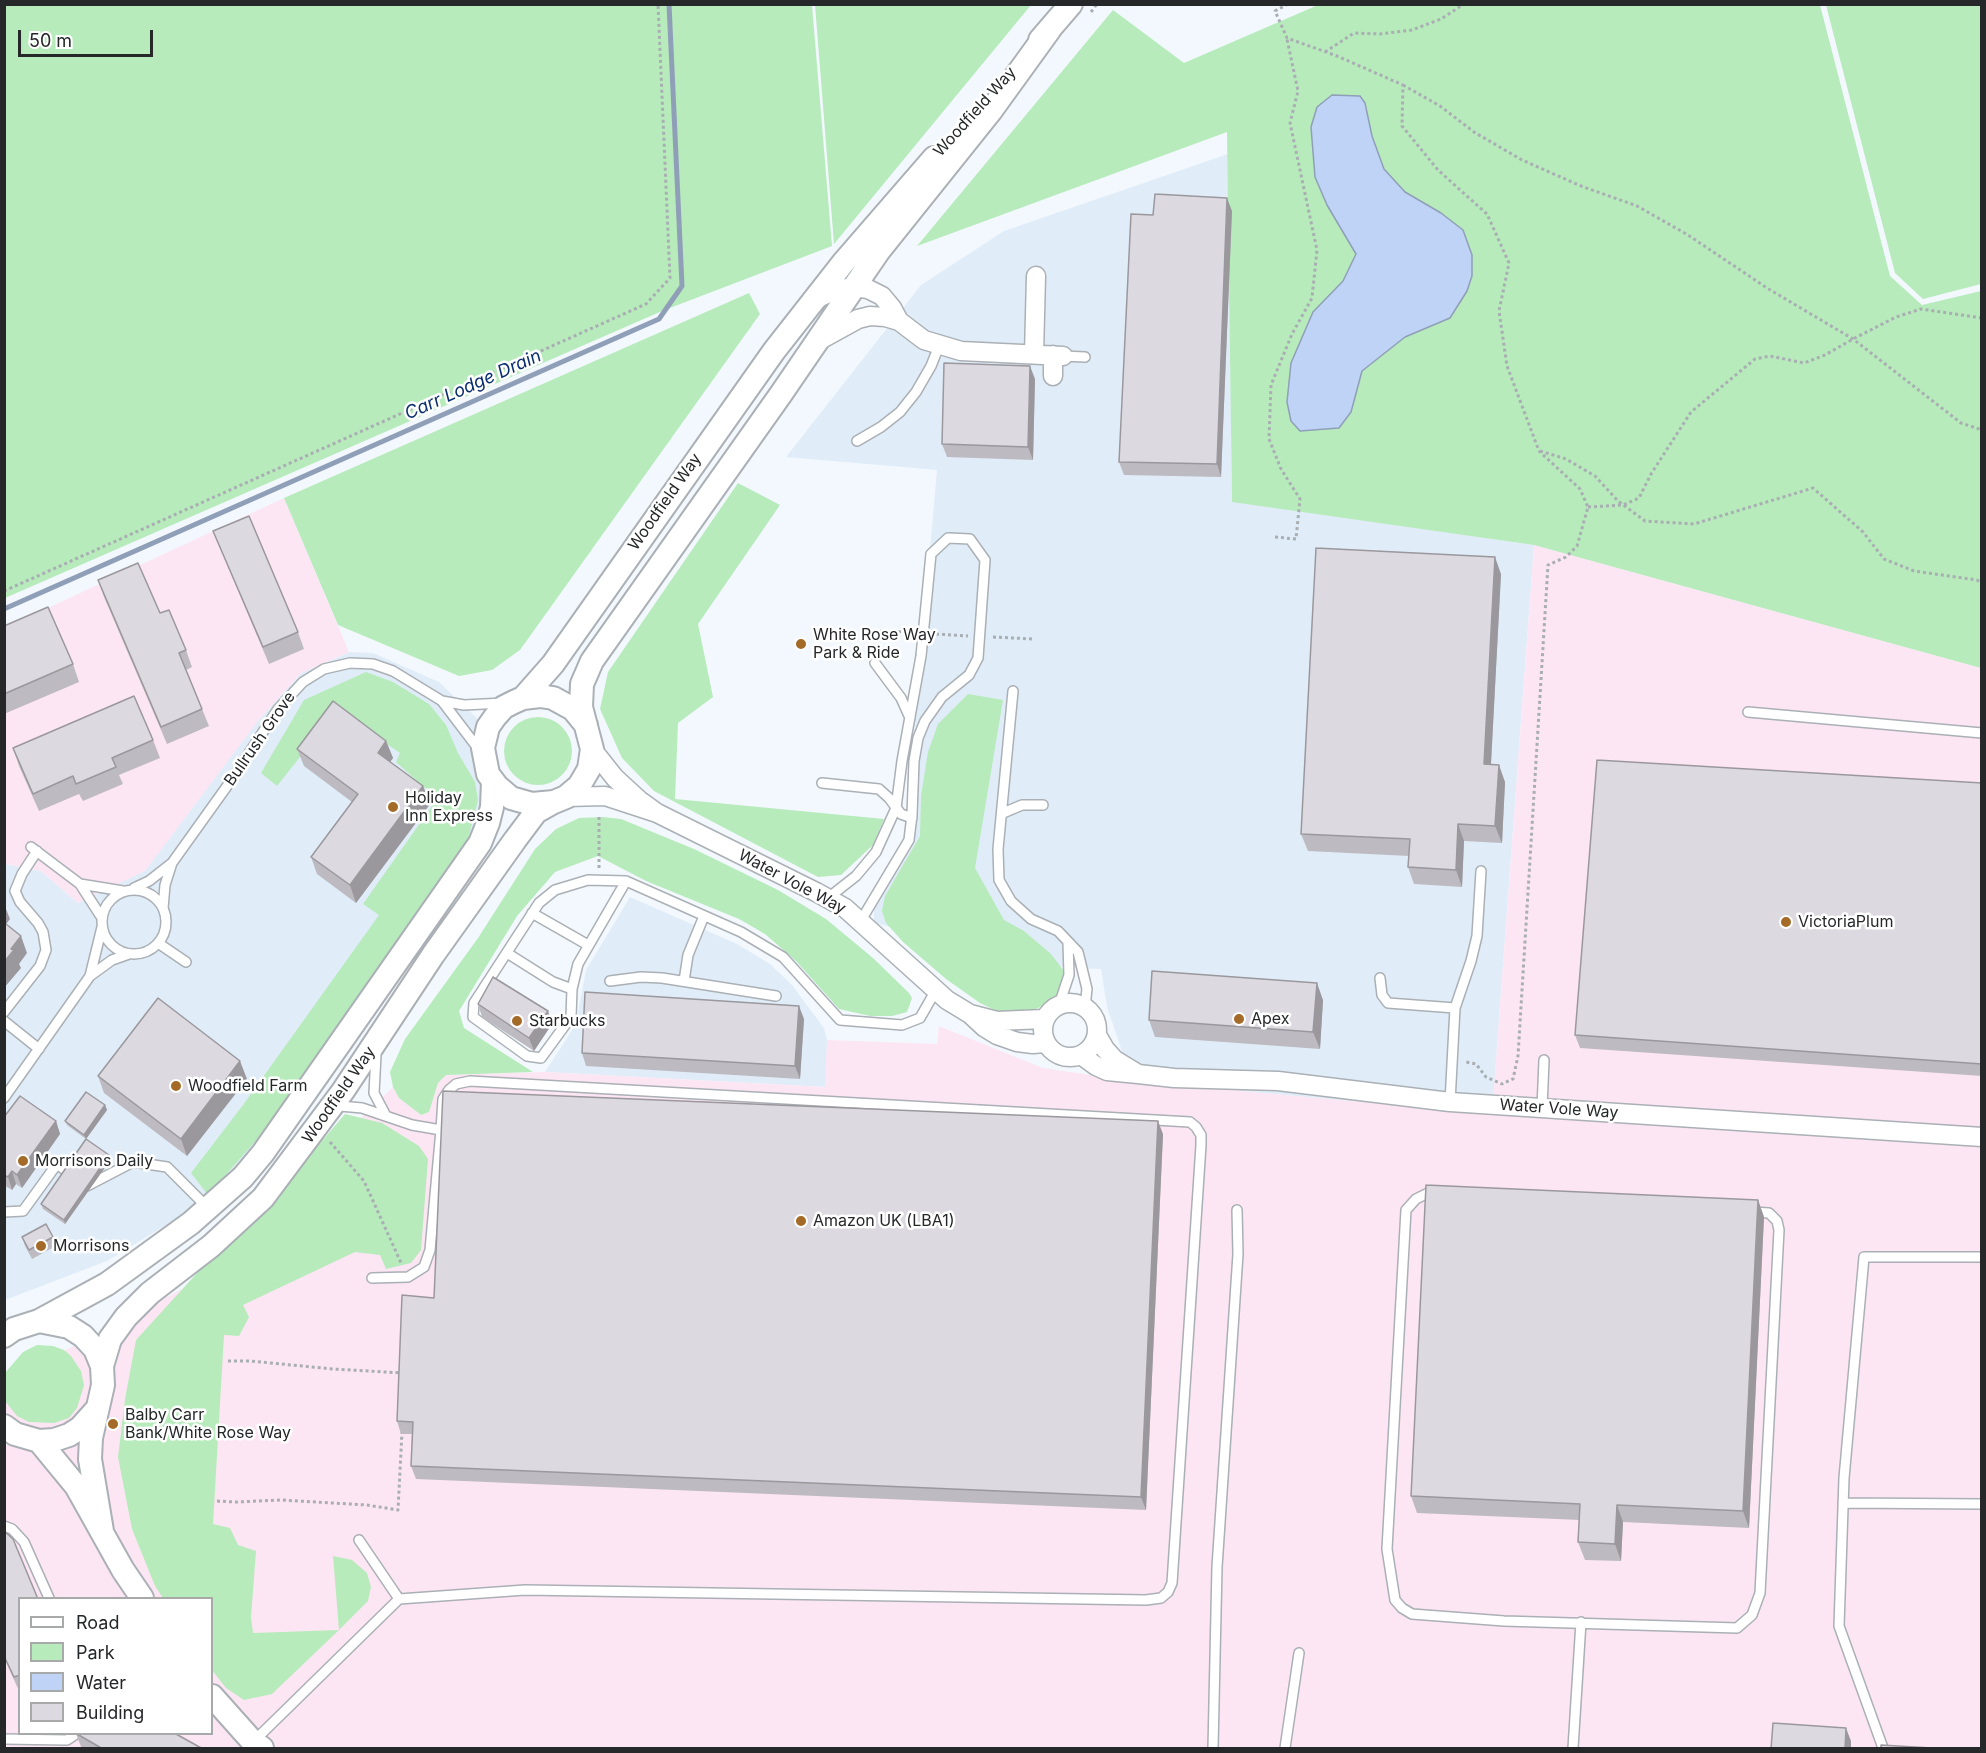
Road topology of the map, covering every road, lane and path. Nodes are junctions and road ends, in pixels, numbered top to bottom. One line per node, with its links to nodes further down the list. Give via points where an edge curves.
1 (658, 4): 27 (path, via 670,278 646,304)
2 (1071, 4): 5 (street, Woodfield Way)
3 (1288, 4): 6 (path, via 1275,11)
4 (1464, 4): 7 (path, via 1441,19 1412,30 1354,33)
5 (1050, 29): 10 (street, Woodfield Way); 11 (street, Woodfield Way, via 965,122)
6 (1287, 38): 7 (path); 25 (path, via 1298,91 1290,123 1317,250 1312,298 1271,385 1269,438 1281,469 1300,499 1296,539)
7 (1325, 52): 8 (path)
8 (1403, 85): 14 (path, via 1522,160 1637,206); 22 (path, via 1402,126 1438,170 1487,214 1509,263 1499,311 1507,366)
9 (1036, 276): 17 (street)
10 (854, 287): 11 (street, Woodfield Way, via 819,297); 13 (street, Woodfield Way, via 882,296); 15 (street, Woodfield Way)
11 (809, 307): 34 (street, Woodfield Way, via 698,456 553,664)
12 (1982, 318): 14 (path, via 1921,309)
13 (899, 321): 15 (street, Woodfield Way, via 870,316 858,319); 16 (street, Woodfield Way, via 914,334)
14 (1853, 339): 20 (path, via 1961,423); 23 (path, via 1804,363 1770,356 1755,359 1691,412 1639,498)
15 (816, 343): 38 (street, Woodfield Way, via 592,661 582,684 581,707)
16 (939, 346): 17 (street, Woodfield Way, via 969,352); 21 (lane, via 916,392 900,412)
17 (1050, 355): 18 (lane); 19 (street)
18 (1085, 357)
19 (1053, 376)
20 (1982, 430)
21 (857, 441)
22 (1539, 451): 23 (path, via 1566,459 1595,476); 24 (path, via 1580,489)
23 (1623, 505): 24 (path); 26 (path, via 1645,522 1694,524 1813,488 1863,532 1884,559 1914,571)
24 (1588, 507): 88 (path, via 1577,546 1566,557 1548,565 1518,1056 1513,1079 1502,1084 1486,1077 1476,1064)
25 (1275, 537)
26 (1982, 584)
27 (4, 591)
28 (862, 631): 29 (path)
29 (923, 633): 30 (path); 30 (lane, via 931,554 948,538 970,538 985,560); 37 (lane)
30 (980, 636): 31 (path); 50 (lane, via 978,658 969,675 942,697 918,738)
31 (1033, 639)
32 (875, 663): 37 (lane, via 901,698)
33 (1013, 691): 48 (lane)
34 (519, 700): 35 (lane, Bullrush Grove, via 464,705); 38 (street, via 554,698 573,709); 41 (street, via 504,707 488,727)
35 (442, 701): 41 (lane, Bullrush Grove); 51 (lane, Bullrush Grove, via 393,671 373,664 350,663 324,669 289,695 278,709)
36 (1748, 712): 39 (lane)
37 (910, 718): 46 (lane)
38 (586, 725): 40 (street)
39 (1982, 733)
40 (592, 749): 44 (street, via 589,769 579,786); 47 (street, Water Vole Way, via 615,778)
41 (485, 758): 42 (street)
42 (493, 781): 44 (street, via 511,798 532,804); 98 (street, Woodfield Way, via 492,807 480,843 263,1153)
43 (822, 783): 46 (lane, via 879,789)
44 (560, 799): 47 (street, Water Vole Way, via 605,796); 83 (street, Woodfield Way, via 536,812)
45 (1043, 805): 48 (lane, via 1022,805)
46 (896, 808): 50 (lane); 57 (lane, via 876,852 856,876)
47 (657, 813): 57 (street, Water Vole Way)
48 (1003, 813): 63 (lane, via 999,880 1011,901 1031,919 1059,931)
49 (599, 817): 53 (path)
50 (912, 818): 62 (lane, via 909,840)
51 (172, 863): 56 (lane, Bullrush Grove, via 149,881); 58 (lane, Bullrush Grove)
52 (1481, 871): 78 (lane, via 1477,936)
53 (599, 880): 54 (lane); 59 (lane, via 555,890)
54 (626, 881): 60 (lane); 65 (lane)
55 (80, 884): 56 (lane); 61 (lane); 79 (lane, via 34,849 15,891 43,932 46,950 40,966)
56 (127, 890): 58 (lane, via 153,895); 61 (lane, via 114,896 106,906)
57 (828, 898): 62 (street, Water Vole Way)
58 (163, 908): 64 (lane, via 165,931)
59 (532, 913): 65 (lane); 67 (lane)
60 (704, 916): 72 (lane, via 688,955); 74 (lane, via 783,957 840,1020 902,1025 920,1018)
61 (102, 922): 66 (lane, via 108,941); 69 (lane)
62 (860, 922): 74 (street, Water Vole Way)
63 (1068, 942): 76 (lane, via 1069,975); 77 (lane, via 1078,952 1084,973)
64 (158, 943): 66 (lane, via 150,950); 68 (lane)
65 (588, 945): 73 (lane)
66 (132, 953): 69 (lane, via 112,960)
67 (507, 953): 73 (lane, via 553,982); 73 (lane, via 474,1003 473,1017 527,1056 541,1058 571,1017)
68 (186, 962)
69 (90, 976): 86 (lane)
70 (1380, 978): 78 (lane, via 1382,995 1388,1003)
71 (610, 981): 72 (lane, via 641,977)
72 (684, 981): 75 (lane)
73 (572, 989)
74 (936, 990): 80 (street, Water Vole Way)
75 (776, 996)
76 (1059, 1005): 77 (street); 81 (street)
77 (1085, 1007): 84 (street, via 1095,1020)
78 (1455, 1008): 88 (lane)
79 (4, 1012)
80 (970, 1014): 81 (street, Water Vole Way, via 997,1022); 85 (street, Water Vole Way, via 997,1035)
81 (1044, 1019): 85 (street)
82 (4, 1021): 86 (lane)
83 (380, 1035): 94 (lane, via 374,1093); 95 (street, Woodfield Way)
84 (1097, 1035): 87 (street); 90 (street, Water Vole Way, via 1115,1060)
85 (1045, 1043): 87 (street, via 1064,1057)
86 (39, 1049): 91 (lane)
87 (1081, 1055): 90 (street, Water Vole Way, via 1107,1071)
88 (1452, 1060): 92 (lane)
89 (1544, 1060): 93 (lane)
90 (1138, 1074): 92 (street, Water Vole Way, via 1278,1081)
91 (4, 1098)
92 (1450, 1102): 93 (street, Water Vole Way)
93 (1542, 1108): 97 (street, Water Vole Way)
94 (385, 1114): 95 (lane, via 340,1106); 96 (lane, via 412,1125)
95 (320, 1123): 102 (path, via 326,1137 364,1181); 108 (street, Woodfield Way, via 263,1198 126,1317 111,1339)
96 (441, 1130): 102 (lane, via 430,1250 424,1267); 123 (lane, via 443,1100 448,1090 470,1081 1190,1122 1201,1135 1201,1144 1172,1583 1161,1598 1146,1600 525,1590)
97 (1982, 1137)
98 (208, 1208): 100 (lane, via 167,1167 133,1162 87,1186 57,1164 22,1211); 104 (street, Woodfield Way, via 107,1284)
99 (1237, 1209): 130 (lane, via 1238,1254 1217,1567)
100 (4, 1212)
101 (1982, 1257): 116 (lane, via 1864,1257)
102 (408, 1277): 103 (lane)
103 (372, 1278)
104 (39, 1321): 105 (street, Woodfield Way); 108 (street, via 69,1327 83,1336 95,1349)
105 (8, 1331)
106 (228, 1361): 109 (path)
107 (404, 1362): 109 (path)
108 (102, 1366): 111 (street, Woodfield Way, via 103,1385)
109 (404, 1373): 110 (path)
110 (404, 1383)
111 (97, 1409): 114 (street, via 69,1435); 119 (street, Woodfield Way, via 90,1459)
112 (402, 1424): 115 (path, via 399,1509 281,1500)
113 (8, 1432): 114 (street)
114 (39, 1441): 119 (street, via 76,1486)
115 (218, 1501)
116 (1843, 1503): 117 (lane); 133 (lane, via 1839,1626)
117 (1982, 1504)
118 (4, 1526): 121 (lane, via 24,1542)
119 (102, 1531): 122 (street)
120 (359, 1540): 123 (lane)
121 (49, 1597)
122 (141, 1597)
123 (399, 1599): 129 (lane)
124 (1581, 1622): 124 (lane, via 1412,1614 1395,1600 1388,1549 1407,1210 1416,1199 1430,1192 1769,1213 1777,1221 1760,1593 1752,1615 1737,1628); 132 (lane)
125 (1299, 1653): 131 (lane)
126 (213, 1697): 129 (street)
127 (74, 1735): 128 (lane, via 67,1740)
128 (4, 1739)
129 (257, 1745)
130 (1213, 1749)
131 (1285, 1749)
132 (1573, 1749)
133 (1883, 1749)

